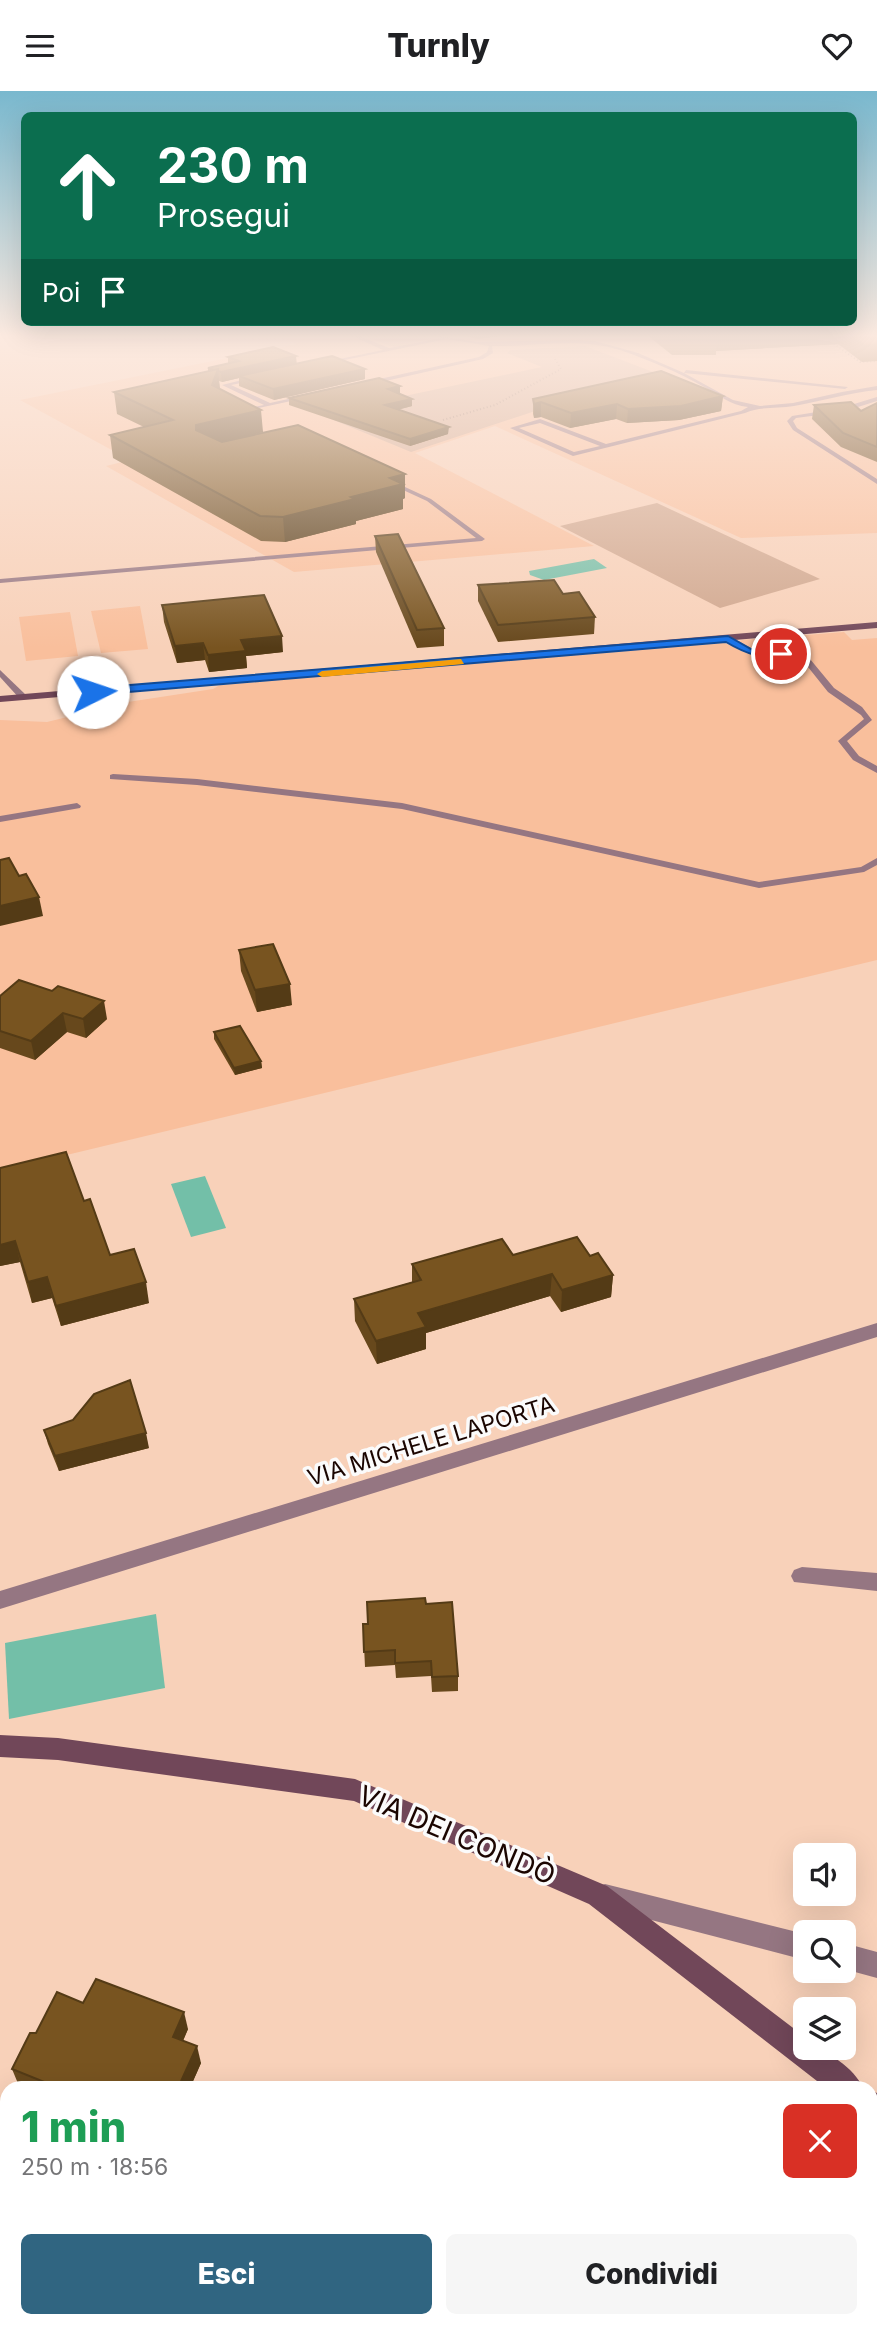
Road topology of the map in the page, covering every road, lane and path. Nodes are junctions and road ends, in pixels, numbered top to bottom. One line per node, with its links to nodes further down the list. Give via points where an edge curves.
1 (539, 439): 5 (lane, via 573,454)
2 (588, 439): 5 (lane)
3 (633, 439): 5 (lane)
4 (811, 439): 7 (lane)
5 (606, 446)
6 (382, 478): 8 (lane, via 429,501 482,539)
7 (877, 482)
8 (0, 581)
9 (877, 625): 10 (main road)
10 (728, 639): 12 (main road); 14 (lane, via 749,651 798,656 812,663 827,687 863,710 868,720 842,741 856,758)
11 (0, 672): 12 (lane)
12 (23, 697): 13 (main road)
13 (0, 699)
14 (877, 770)
15 (113, 777): 18 (lane, via 402,806 759,885 864,869)
16 (77, 806): 17 (lane)
17 (0, 819)
18 (877, 861)
19 (877, 1330): 22 (street, VIA MICHELE LAPORTA)
20 (802, 1576): 21 (street)
21 (877, 1582)
22 (0, 1600)
23 (0, 1747): 24 (main road, VIA DEI CONDÒ, via 58,1749 355,1790)
24 (598, 1895): 25 (street); 28 (main road, VIA DEI CONDÒ)
25 (793, 1944)
26 (856, 1960): 27 (street)
27 (877, 1965)
28 (840, 2081)

